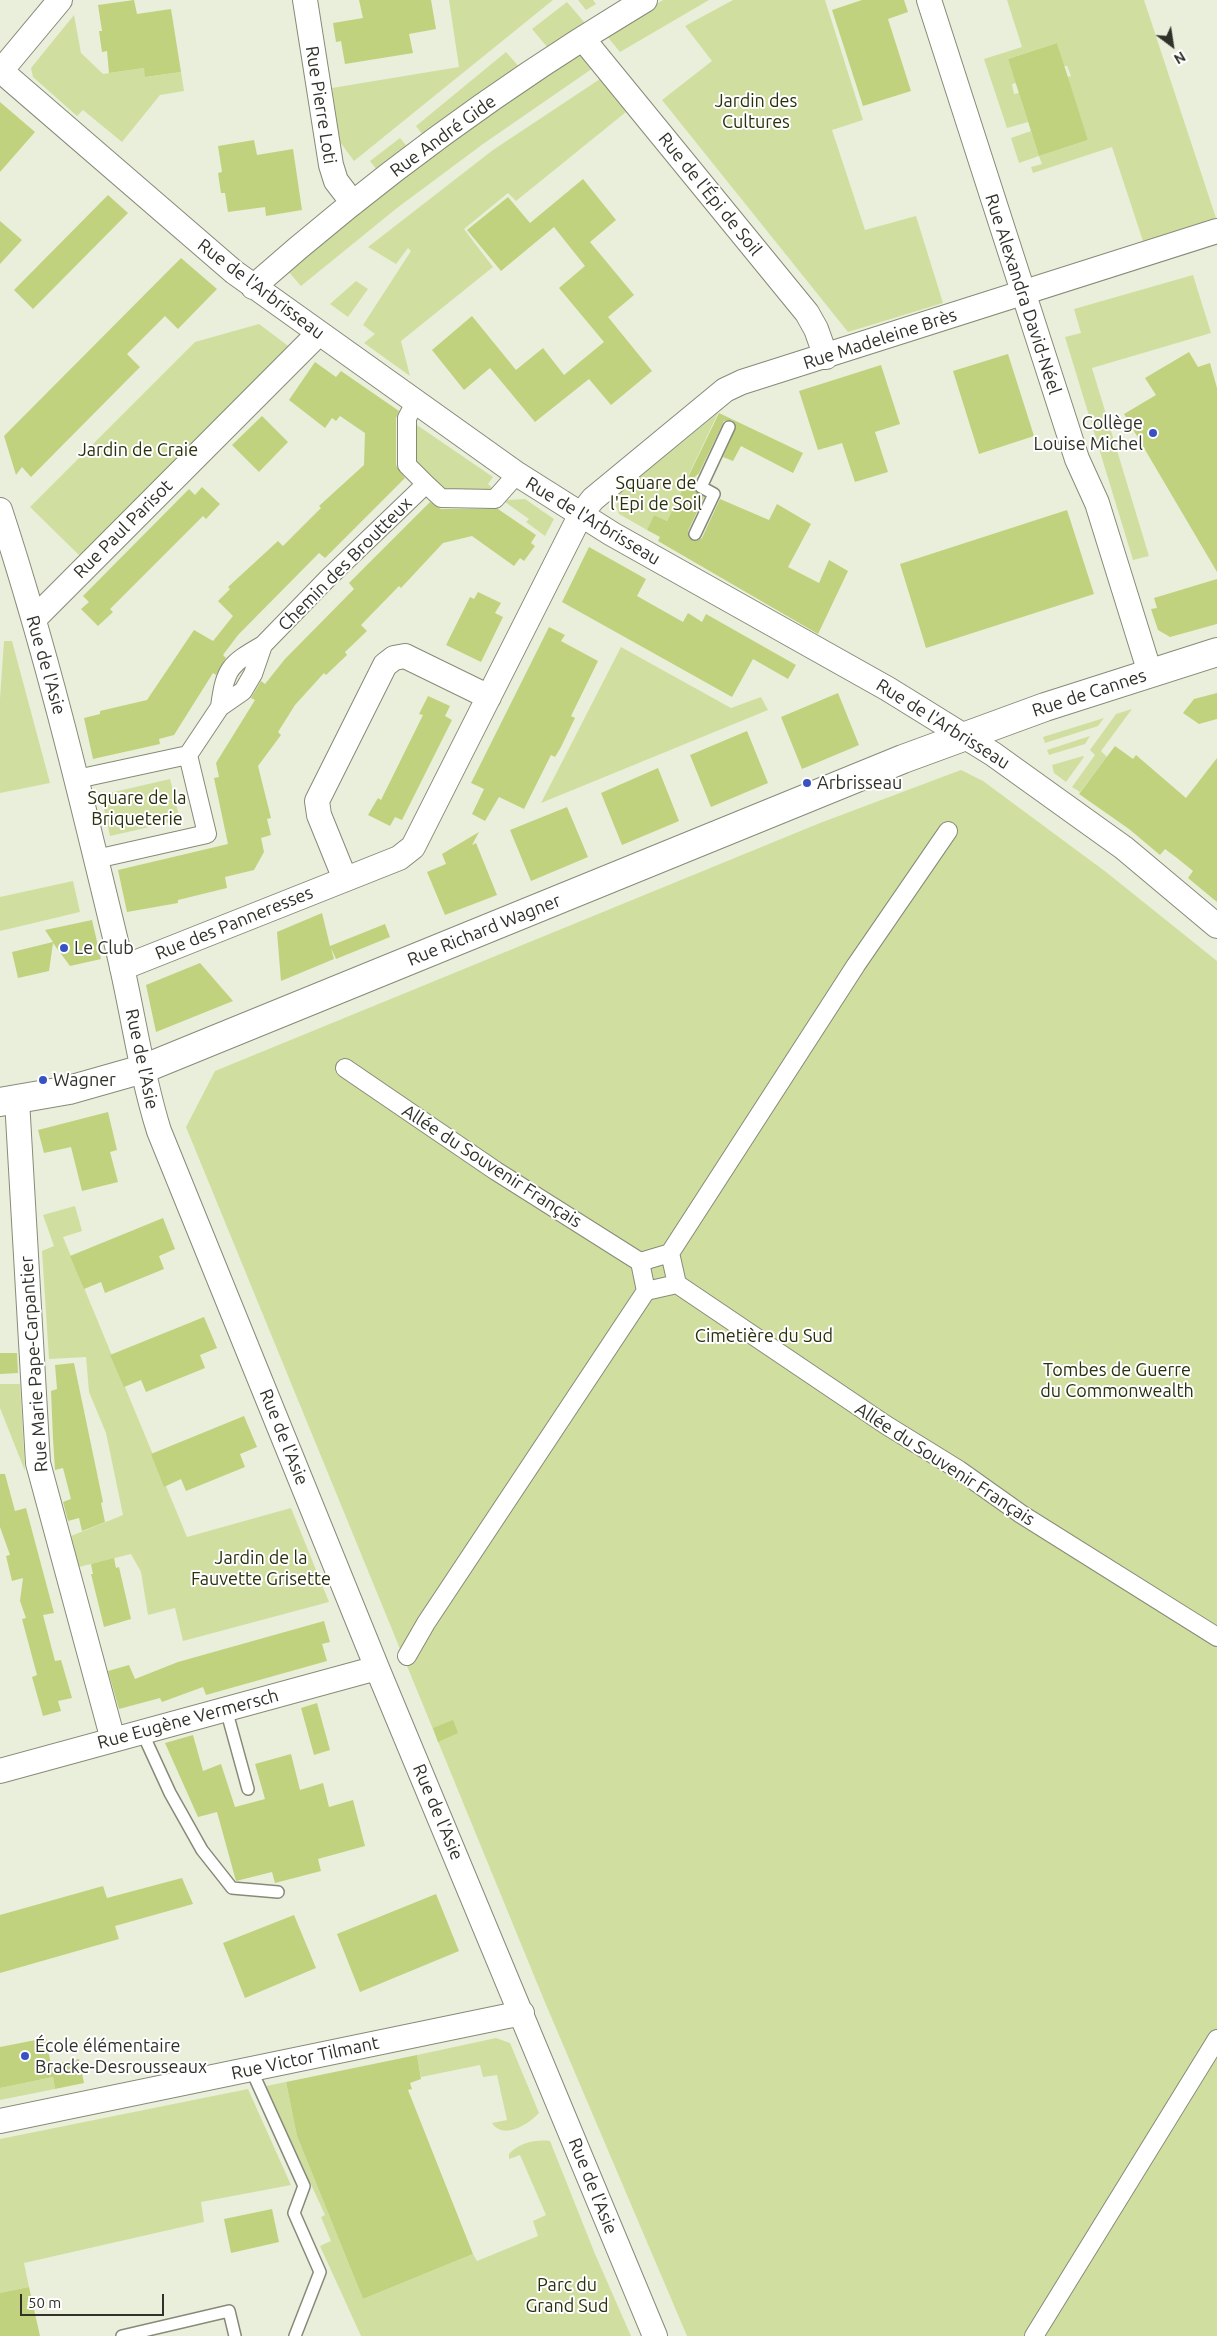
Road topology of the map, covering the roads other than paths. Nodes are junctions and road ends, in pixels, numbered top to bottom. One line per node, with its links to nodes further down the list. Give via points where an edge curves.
1 (60, 0): 6 (street)
2 (305, 0): 7 (street, Rue Pierre Loti, via 331,165 336,181)
3 (645, 0): 5 (street, Rue André Gide)
4 (929, 0): 10 (street, Rue Alexandra David-Néel)
5 (583, 39): 7 (street, Rue André Gide, via 428,144); 12 (street, Rue de l'Épi de Soil, via 807,313)
6 (0, 71): 9 (street, Rue de l'Arbrisseau)
7 (353, 203): 9 (street, Rue André Gide)
8 (1217, 231): 10 (street, Rue Madeleine Brès)
9 (253, 287): 11 (street, Rue de l'Arbrisseau)
10 (1023, 293): 12 (street, Rue Madeleine Brès); 22 (street, Rue Alexandra David-Néel, via 1077,459 1097,503)
11 (319, 333): 13 (street, Rue de l'Arbrisseau); 20 (street, Rue Paul Parisot)
12 (826, 356): 18 (street, Rue Madeleine Brès, via 726,390)
13 (416, 401): 15 (street, Rue de l'Arbrisseau); 16 (street, Chemin des Broutteux, via 408,418 407,465)
14 (729, 427): 19 (lane, via 701,487 714,494)
15 (517, 474): 16 (street, Chemin des Broutteux, via 496,499 441,498); 18 (street, Rue de l'Arbrisseau)
16 (426, 484): 25 (street, Chemin des Broutteux, via 263,645 243,691 220,707)
17 (0, 510): 20 (street, Rue de l'Asie)
18 (580, 514): 23 (street, Rue des Panneresses); 24 (street, Rue de l'Arbrisseau, via 681,564)
19 (695, 534)
20 (34, 619): 26 (street, Rue de l'Asie)
21 (1217, 652): 22 (street, Rue de Cannes)
22 (1150, 673): 24 (street, Rue de Cannes)
23 (489, 697): 29 (street, Rue des Panneresses, via 413,847 400,858); 29 (street, via 405,656 394,658 385,665 317,801 318,815)
24 (963, 737): 30 (street, Rue de l'Arbrisseau, via 1040,786 1101,831); 33 (street, Rue Richard Wagner, via 862,775)
25 (188, 755): 26 (street); 28 (street, via 207,834)
26 (77, 779): 28 (street, Rue de l'Asie)
27 (948, 831): 35 (street, via 856,965)
28 (96, 859): 31 (street, Rue de l'Asie)
29 (345, 879): 31 (street, Rue des Panneresses)
30 (1217, 926)
31 (122, 968): 33 (street, Rue de l'Asie)
32 (345, 1068): 36 (street, Allée du Souvenir Français, via 496,1171)
33 (143, 1069): 34 (street, Rue Richard Wagner, via 69,1090); 41 (street, Rue de l'Asie, via 159,1131)
34 (9, 1100): 44 (street, Rue Marie Pape-Carpantier, via 38,1463)
35 (670, 1253): 36 (street); 37 (street)
36 (640, 1262): 38 (street)
37 (677, 1284): 38 (street); 39 (street, Allée du Souvenir Français, via 1021,1514)
38 (646, 1291): 40 (street)
39 (1217, 1638)
40 (407, 1656)
41 (377, 1668): 42 (street, Rue Eugène Vermersch); 48 (street, Rue de l'Asie)
42 (226, 1709): 43 (street, Rue Eugène Vermersch); 46 (lane)
43 (142, 1732): 44 (street, Rue Eugène Vermersch); 47 (lane, via 170,1793 202,1850 232,1888)
44 (113, 1740): 45 (street, Rue Eugène Vermersch)
45 (0, 1771)
46 (248, 1789)
47 (278, 1892)
48 (522, 2014): 50 (street, Rue Victor Tilmant); 55 (street, Rue de l'Asie)
49 (1217, 2039): 56 (street)
50 (251, 2069): 51 (street, Rue Victor Tilmant); 54 (lane, via 304,2186 294,2213 320,2272)
51 (0, 2121)
52 (122, 2336): 53 (lane, via 229,2311)
53 (234, 2336)
54 (295, 2336)
55 (655, 2336)
56 (1034, 2336)

